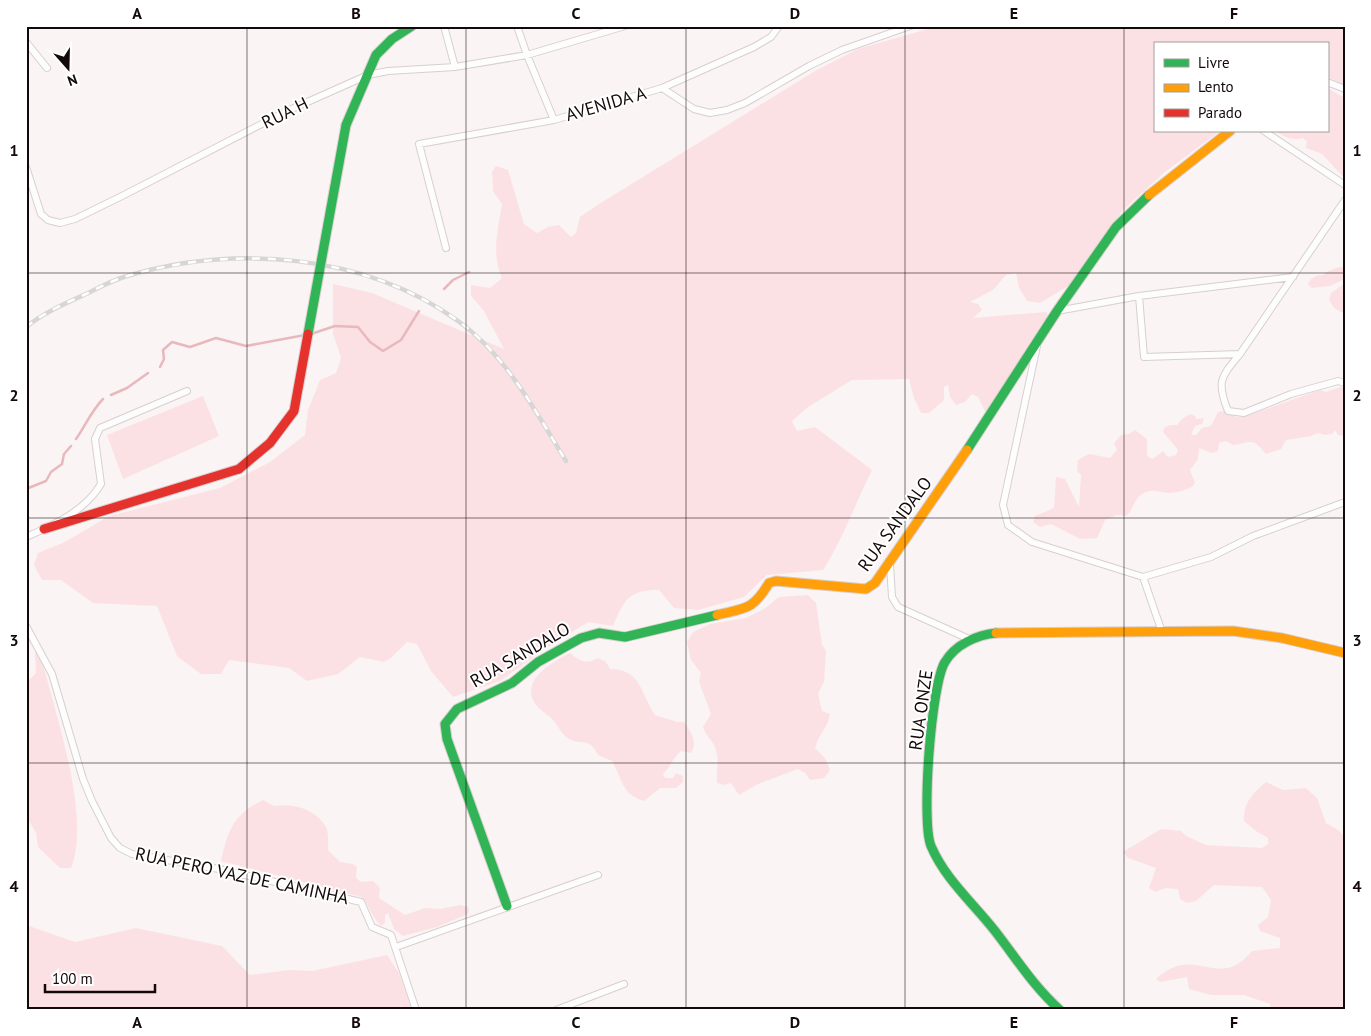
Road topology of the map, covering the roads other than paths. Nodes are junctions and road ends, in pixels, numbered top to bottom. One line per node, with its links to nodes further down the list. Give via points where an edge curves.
1 (412, 26): 11 (street, via 382,47)
2 (444, 26): 9 (street)
3 (517, 26): 8 (street)
4 (625, 26): 8 (street, RUA H)
5 (779, 26): 13 (street, AVENIDA A, via 770,37 754,47)
6 (910, 26): 13 (street, via 842,50 727,110 710,113 694,109)
7 (26, 42): 10 (street)
8 (526, 55): 9 (street, RUA H); 15 (street)
9 (455, 67): 11 (street, RUA H)
10 (47, 68)
11 (368, 75): 18 (street, RUA H, via 285,112 75,219 60,223 41,214); 30 (street, bridge, via 346,125 294,411 280,434 261,454 239,469)
12 (1328, 82): 14 (street)
13 (662, 88): 15 (street, AVENIDA A)
14 (1345, 89)
15 (554, 120): 21 (street, AVENIDA A, via 419,144)
16 (1229, 132): 24 (street, RUA SANDALO, via 1131,211)
17 (1266, 132): 19 (street)
18 (26, 167)
19 (1345, 185)
20 (1345, 200): 22 (street)
21 (446, 248)
22 (1293, 276): 23 (street); 26 (street)
23 (1139, 296): 24 (street); 26 (street, via 1144,357)
24 (1057, 311): 25 (street, RUA SANDALO)
25 (1037, 344): 32 (street, RUA SANDALO); 33 (street, via 1006,485 1004,505 1008,525 1032,542)
26 (1240, 354): 27 (street, via 1222,376 1222,396 1228,411 1244,413 1291,394 1338,381)
27 (1345, 383)
28 (187, 391): 30 (street, via 100,428 94,439 102,484 88,503)
29 (1345, 502): 33 (street, via 1211,556)
30 (44, 529): 31 (street)
31 (26, 537)
32 (890, 565): 36 (street, via 892,597 898,606); 39 (street, RUA SANDALO, via 866,589 776,581 769,583 758,602 743,609 625,636 594,633 551,654 512,683 451,714 445,724 447,739)
33 (1143, 577): 35 (street)
34 (26, 626): 40 (street, RUA PERO VAZ DE CAMINHA, via 52,674 92,802 120,848 132,854 219,869 355,899 365,907 372,926 388,932)
35 (1162, 632): 36 (street, RUA ONZE, via 994,633); 37 (street, RUA ONZE, via 1234,631)
36 (969, 639): 44 (street, RUA ONZE, via 942,665 938,679 927,832 937,856 965,895)
37 (1345, 653)
38 (598, 875): 39 (street)
39 (507, 906): 40 (street)
40 (396, 947): 42 (street, RUA PERO VAZ DE CAMINHA)
41 (624, 984): 43 (street)
42 (416, 1010)
43 (556, 1010)
44 (1060, 1010)

